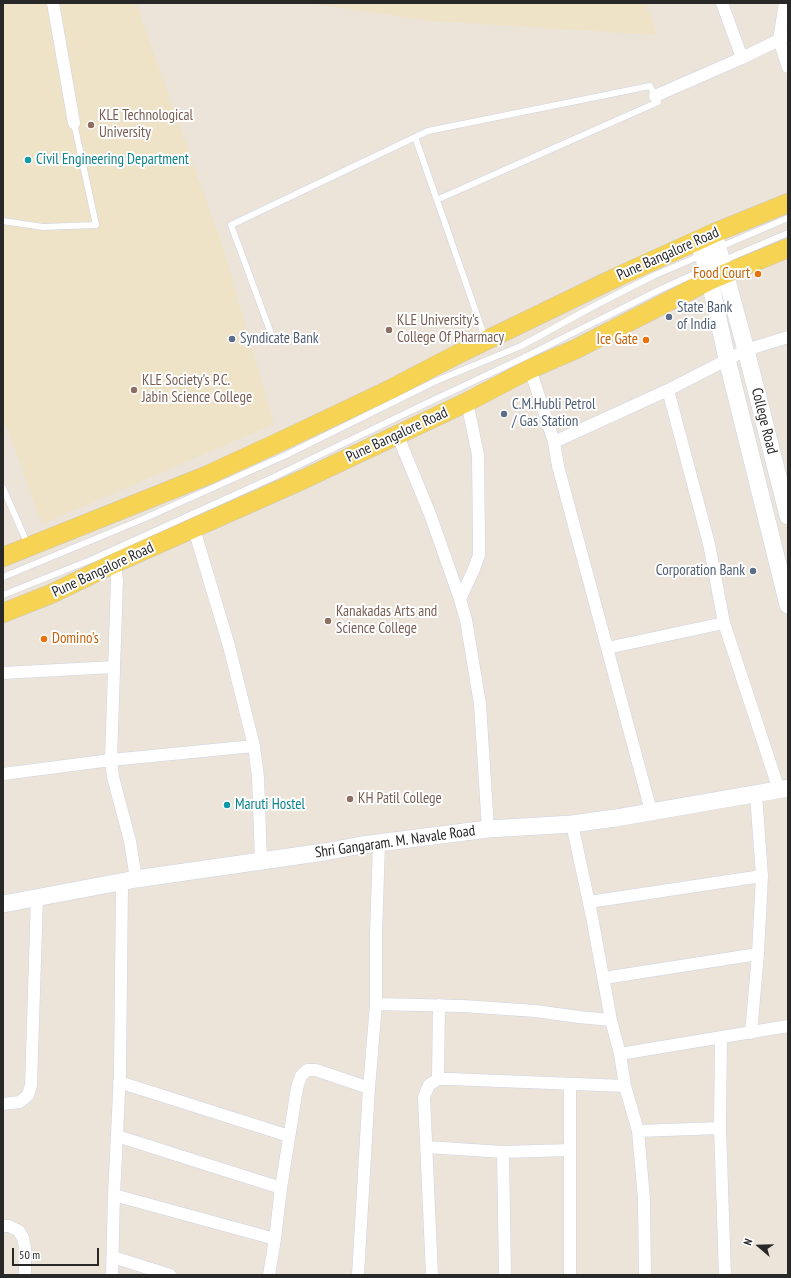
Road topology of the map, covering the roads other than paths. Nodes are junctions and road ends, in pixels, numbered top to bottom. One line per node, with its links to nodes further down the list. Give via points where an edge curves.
1 (53, 3): 8 (street)
2 (722, 3): 5 (street)
3 (785, 3): 4 (street)
4 (783, 37): 5 (street); 6 (street)
5 (742, 58): 7 (street)
6 (788, 67)
7 (655, 96): 9 (lane, via 650,86 428,131); 10 (lane, via 658,102)
8 (74, 123): 13 (lane, via 96,225 43,227)
9 (416, 137): 18 (lane, via 231,225); 19 (lane)
10 (441, 198)
11 (788, 203): 16 (main road, Pune Bangalore Road)
12 (788, 218): 16 (lane)
13 (3, 221)
14 (788, 233): 16 (lane)
15 (788, 248): 16 (main road, Pune Bangalore Road)
16 (712, 257): 19 (main road, Pune Bangalore Road, via 617,277); 20 (main road, College Road); 21 (main road); 22 (main road, Pune Bangalore Road, via 609,333); 33 (lane, via 653,276 521,346 436,381 286,455 143,519); 34 (lane, via 657,291 281,474 93,559)
17 (788, 337): 20 (street)
18 (272, 339)
19 (486, 340): 30 (main road, Pune Bangalore Road, via 389,390 215,472)
20 (746, 350): 21 (street); 28 (main road, College Road)
21 (727, 359): 23 (street); 36 (main road)
22 (530, 369): 24 (main road, Pune Bangalore Road); 26 (street)
23 (668, 390): 26 (street); 38 (street, via 709,544)
24 (467, 402): 25 (main road, Pune Bangalore Road); 35 (street, via 478,461 479,541 474,569)
25 (397, 434): 29 (main road, Pune Bangalore Road); 35 (street, via 430,514)
26 (554, 442): 39 (street, via 558,466)
27 (3, 488): 30 (lane)
28 (788, 516)
29 (194, 528): 32 (main road, Pune Bangalore Road); 42 (street, via 229,646)
30 (29, 547): 31 (main road, Pune Bangalore Road)
31 (3, 558)
32 (115, 563): 37 (main road, Pune Bangalore Road); 40 (street, via 117,580)
33 (3, 577)
34 (3, 595)
35 (460, 598): 49 (street, via 480,704)
36 (788, 605)
37 (3, 614)
38 (724, 624): 39 (street); 45 (street)
39 (607, 648): 47 (street)
40 (114, 667): 41 (street); 43 (street)
41 (3, 673)
42 (254, 746): 43 (street); 51 (street, via 258,777)
43 (111, 760): 44 (street); 53 (street, via 130,841)
44 (3, 774)
45 (784, 789): 46 (main road, Shri Gangaram. M. Navale Road)
46 (756, 794): 47 (main road, Shri Gangaram. M. Navale Road); 52 (street)
47 (651, 811): 48 (main road, Shri Gangaram. M. Navale Road)
48 (572, 824): 49 (main road, Shri Gangaram. M. Navale Road); 55 (street)
49 (488, 829): 50 (main road, Shri Gangaram. M. Navale Road)
50 (380, 843): 51 (main road, Shri Gangaram. M. Navale Road); 59 (street)
51 (261, 861): 53 (main road, Shri Gangaram. M. Navale Road)
52 (762, 876): 55 (street); 57 (street)
53 (129, 881): 54 (main road, Shri Gangaram. M. Navale Road); 67 (street)
54 (37, 897): 56 (main road, Shri Gangaram. M. Navale Road); 71 (street, via 31,1085 28,1095 20,1102)
55 (589, 902): 58 (street)
56 (3, 904)
57 (758, 954): 58 (street); 63 (street)
58 (604, 978): 61 (street)
59 (376, 1004): 60 (street); 70 (street)
60 (439, 1006): 61 (street, via 535,1011); 66 (street)
61 (612, 1020): 65 (street)
62 (788, 1026): 63 (street)
63 (751, 1033): 64 (street)
64 (721, 1038): 65 (street); 72 (street)
65 (620, 1054): 69 (street)
66 (438, 1079): 68 (street); 76 (street, via 429,1085 424,1097)
67 (119, 1082): 74 (street); 75 (street)
68 (570, 1085): 69 (street); 77 (street)
69 (625, 1086): 73 (street)
70 (369, 1088): 75 (street, via 316,1070 307,1070 301,1076 297,1088); 88 (street)
71 (3, 1104)
72 (720, 1128): 73 (street); 93 (street)
73 (638, 1131): 92 (street, via 644,1199)
74 (117, 1136): 79 (street); 80 (street)
75 (289, 1136): 79 (street)
76 (427, 1147): 78 (street); 89 (street)
77 (570, 1150): 78 (street); 91 (street)
78 (503, 1152): 90 (street)
79 (281, 1188): 82 (street)
80 (114, 1195): 82 (street); 83 (street)
81 (3, 1226): 84 (street, via 19,1231 23,1238)
82 (275, 1239): 87 (street)
83 (113, 1257): 85 (street); 86 (street)
84 (25, 1275)
85 (112, 1275)
86 (170, 1275)
87 (270, 1275)
88 (358, 1275)
89 (432, 1275)
90 (505, 1275)
91 (570, 1275)
92 (645, 1275)
93 (725, 1275)

